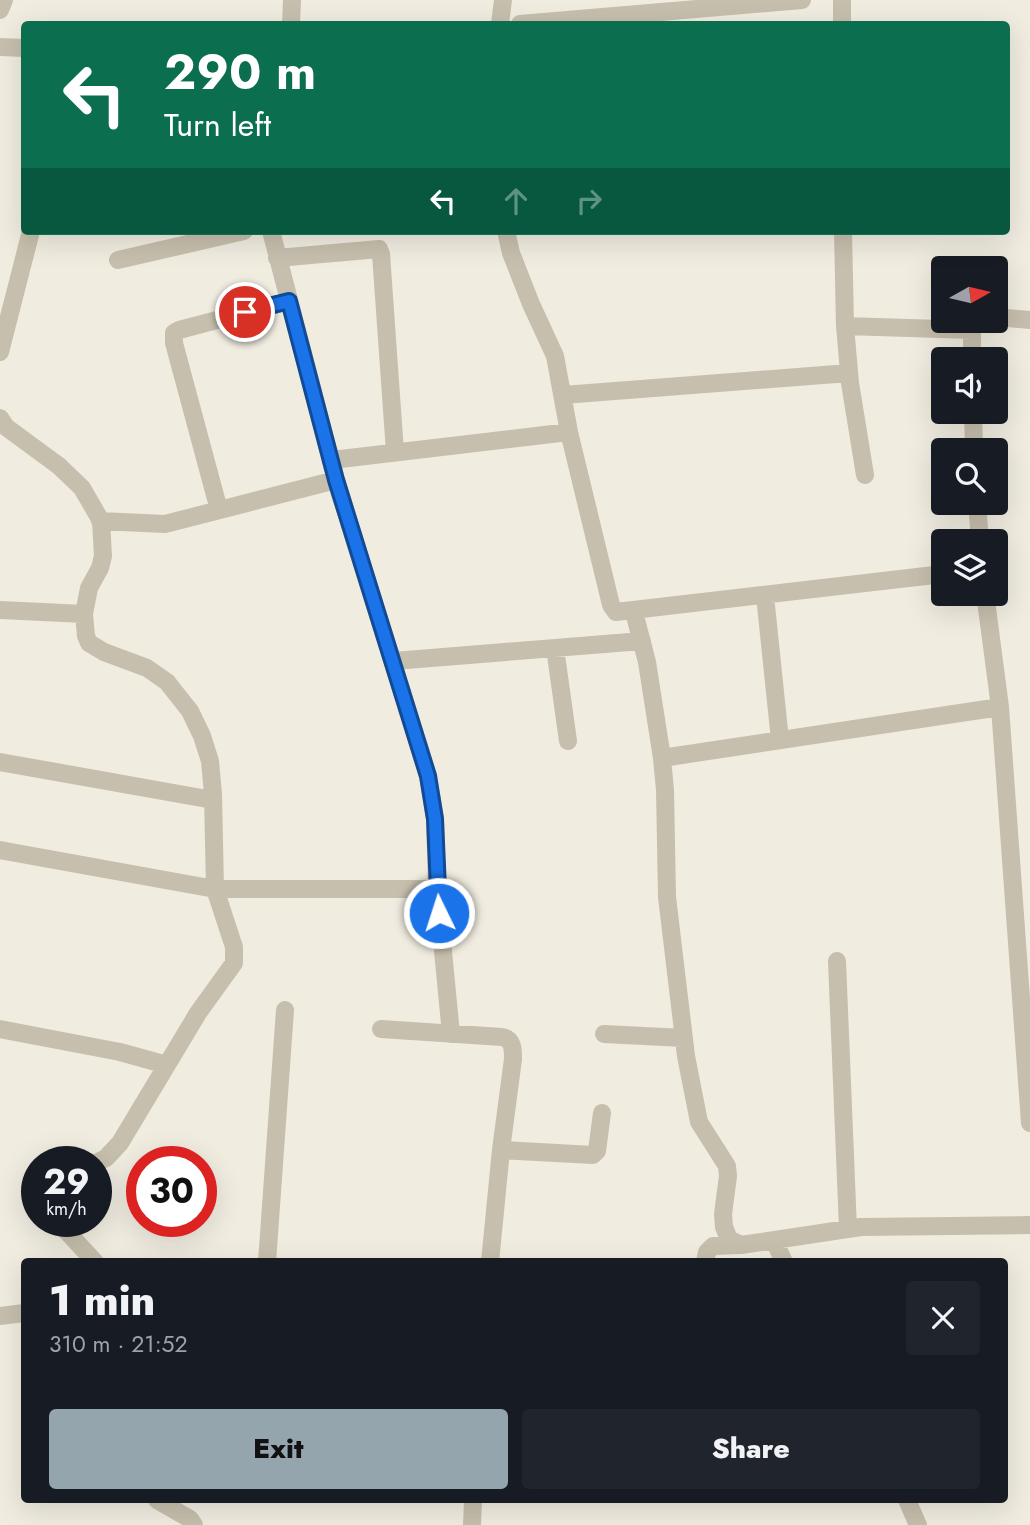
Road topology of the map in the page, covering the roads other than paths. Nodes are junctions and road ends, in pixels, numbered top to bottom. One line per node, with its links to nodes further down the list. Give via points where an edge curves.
1 (4, 0): 6 (street)
2 (292, 0): 7 (street)
3 (503, 0): 8 (street)
4 (802, 0): 9 (street)
5 (842, 0): 10 (street)
6 (0, 10)
7 (291, 21)
8 (500, 21)
9 (555, 21)
10 (842, 21)
11 (0, 47): 12 (street)
12 (21, 48)
13 (30, 235): 25 (street)
14 (227, 235): 19 (street)
15 (272, 235): 18 (street)
16 (507, 235): 27 (street, via 552,347)
17 (843, 235): 24 (street)
18 (277, 258): 20 (street); 30 (street, via 379,249)
19 (118, 260)
20 (289, 301): 31 (street); 34 (street, via 174,333)
21 (1008, 318): 22 (street)
22 (1030, 320)
23 (931, 325): 24 (street)
24 (845, 326): 26 (street)
25 (0, 352)
26 (849, 373): 27 (street); 32 (street)
27 (563, 395): 29 (street)
28 (0, 418): 35 (street, via 82,488)
29 (569, 432): 30 (street); 40 (street, via 611,605 618,613)
30 (395, 452): 31 (street)
31 (332, 460): 33 (street)
32 (865, 475)
33 (336, 480): 34 (street); 44 (street)
34 (219, 510): 35 (street, via 157,525)
35 (100, 521): 41 (street, via 103,556)
36 (931, 575): 37 (street)
37 (765, 596): 40 (street); 46 (street)
38 (987, 606): 45 (street)
39 (0, 610): 41 (street)
40 (634, 612): 42 (street)
41 (84, 614): 50 (street, via 89,643 147,667 183,700 206,750)
42 (642, 641): 43 (street); 48 (street)
43 (555, 648): 44 (street); 47 (street)
44 (394, 661): 53 (street, via 432,795)
45 (1000, 707): 46 (street); 63 (street)
46 (780, 740): 48 (street)
47 (568, 741)
48 (662, 758): 60 (street, via 667,897)
49 (0, 762): 50 (street)
50 (213, 800): 52 (street)
51 (0, 850): 52 (street)
52 (215, 889): 53 (street); 61 (street, via 234,947 234,963)
53 (437, 889): 58 (street)
54 (837, 961): 67 (street)
55 (285, 1010): 72 (street)
56 (0, 1029): 61 (street)
57 (381, 1029): 58 (street)
58 (451, 1034): 64 (street, via 502,1037 512,1044)
59 (604, 1034): 60 (street)
60 (684, 1038): 70 (street, via 699,1122 727,1166 724,1227 729,1239)
61 (167, 1065): 65 (street)
62 (601, 1113): 64 (street, via 593,1155)
63 (1030, 1123)
64 (501, 1150): 73 (street)
65 (112, 1152)
66 (1030, 1225): 67 (street)
67 (848, 1229): 69 (street)
68 (72, 1237): 71 (street)
69 (774, 1240): 70 (street); 75 (street)
70 (741, 1245): 74 (street, via 711,1247)
71 (91, 1258)
72 (267, 1258)
73 (490, 1258)
74 (706, 1258)
75 (782, 1258)
76 (21, 1313): 77 (street)
77 (0, 1316)
78 (162, 1503): 81 (street)
79 (473, 1503): 82 (street)
80 (908, 1503): 83 (street)
81 (194, 1525)
82 (472, 1525)
83 (918, 1525)

